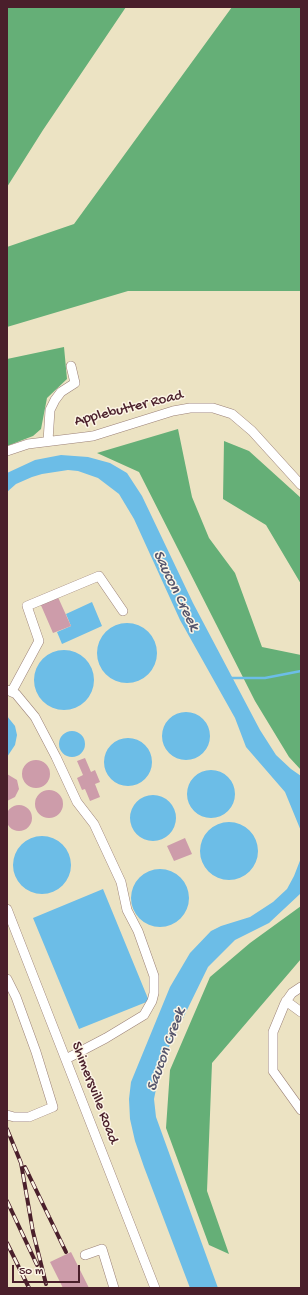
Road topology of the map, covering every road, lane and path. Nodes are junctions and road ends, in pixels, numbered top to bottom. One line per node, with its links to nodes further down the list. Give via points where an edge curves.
1 (72, 366): 2 (street, via 75,383 61,392 50,410)
2 (48, 441): 3 (street, Applebutter Road); 4 (street, Applebutter Road, via 93,436 174,411 213,408 232,414)
3 (7, 451)
4 (301, 485)
5 (123, 611): 6 (street, via 99,576 27,606 39,641)
6 (10, 691): 12 (street, via 35,717 77,802 94,824 121,882 127,910 138,931 154,976 152,1001 144,1015)
7 (7, 909): 12 (street, Shimersville Road)
8 (7, 979): 15 (street, via 36,1052 53,1106 29,1117)
9 (301, 987): 10 (street)
10 (286, 1001): 11 (street); 14 (street, via 273,1032 273,1071)
11 (301, 1012)
12 (66, 1059): 18 (street, Shimersville Road)
13 (7, 1109): 15 (street)
14 (301, 1110)
15 (10, 1116)
16 (85, 1256): 17 (street, via 102,1248)
17 (114, 1288)
18 (155, 1288)

